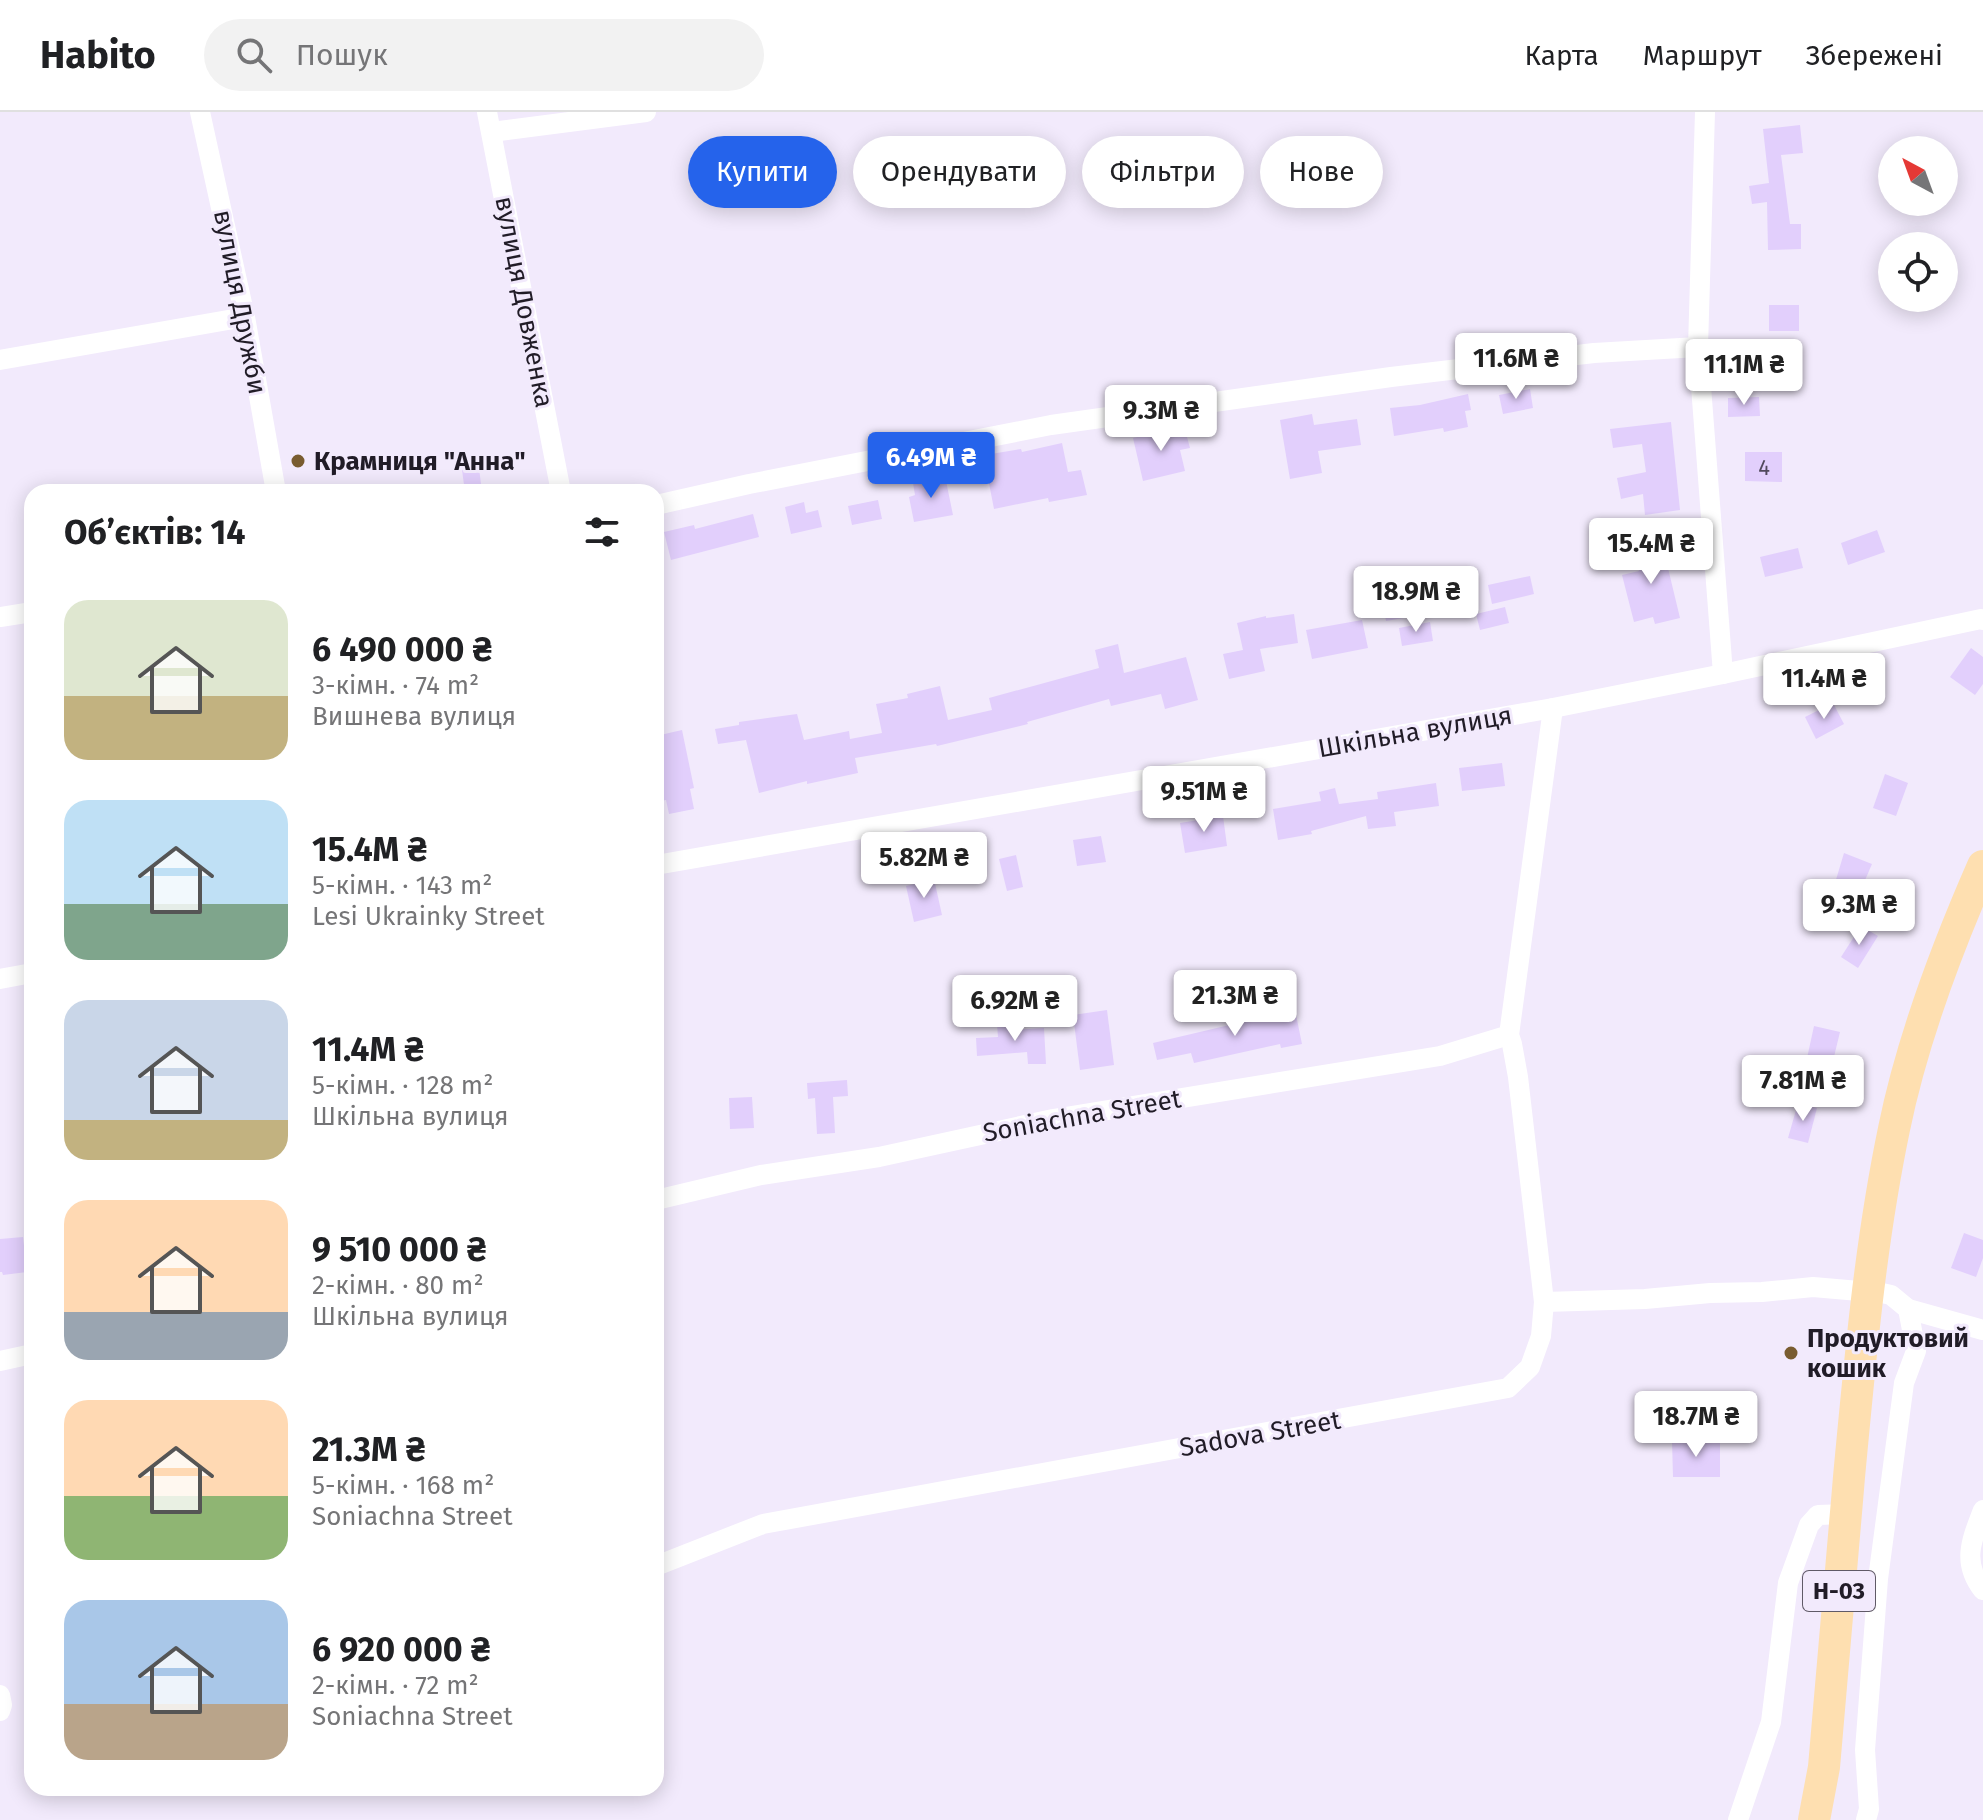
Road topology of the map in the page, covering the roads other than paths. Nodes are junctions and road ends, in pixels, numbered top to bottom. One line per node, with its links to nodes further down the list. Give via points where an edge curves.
1 (200, 112): 5 (street, вулиця Дружби)
2 (646, 112): 4 (street)
3 (1705, 112): 6 (street)
4 (490, 122): 9 (street, вулиця Довженка)
5 (245, 317): 7 (street); 8 (street, вулиця Дружби)
6 (1698, 347): 10 (street, via 1579,354 1051,425); 14 (street)
7 (0, 360)
8 (275, 484)
9 (559, 484)
10 (664, 503)
11 (24, 613): 12 (street)
12 (0, 617)
13 (1983, 620): 14 (street, Шкільна вулиця)
14 (1723, 674): 15 (street, Шкільна вулиця)
15 (1553, 708): 16 (street, Шкільна вулиця); 20 (street, Sadova Street)
16 (664, 864)
17 (1983, 866): 22 (main road, Н-03, via 1914,1050 1894,1127)
18 (24, 974): 19 (street)
19 (0, 979)
20 (1509, 1035): 21 (street, Soniachna Street, via 1440,1056 1053,1119); 23 (street, Sadova Street)
21 (664, 1198)
22 (1868, 1291): 23 (street, via 1813,1287); 24 (street, via 1891,1295); 29 (main road, Н-03)
23 (1544, 1302): 30 (street, Sadova Street, via 1541,1336 1530,1367 1508,1388 763,1524)
24 (1908, 1309): 25 (street); 34 (street, via 1916,1351 1904,1383 1877,1583 1865,1750)
25 (1983, 1330)
26 (24, 1356): 27 (street)
27 (0, 1361)
28 (1983, 1510): 31 (street, via 1970,1543 1970,1565)
29 (1846, 1514): 35 (street, via 1818,1515 1801,1546 1788,1583 1771,1722); 36 (main road, Н-03, via 1824,1767)
30 (664, 1563)
31 (1983, 1590)
32 (0, 1695): 33 (street)
33 (0, 1711)
34 (1871, 1816)
35 (1738, 1820)
36 (1814, 1820)

